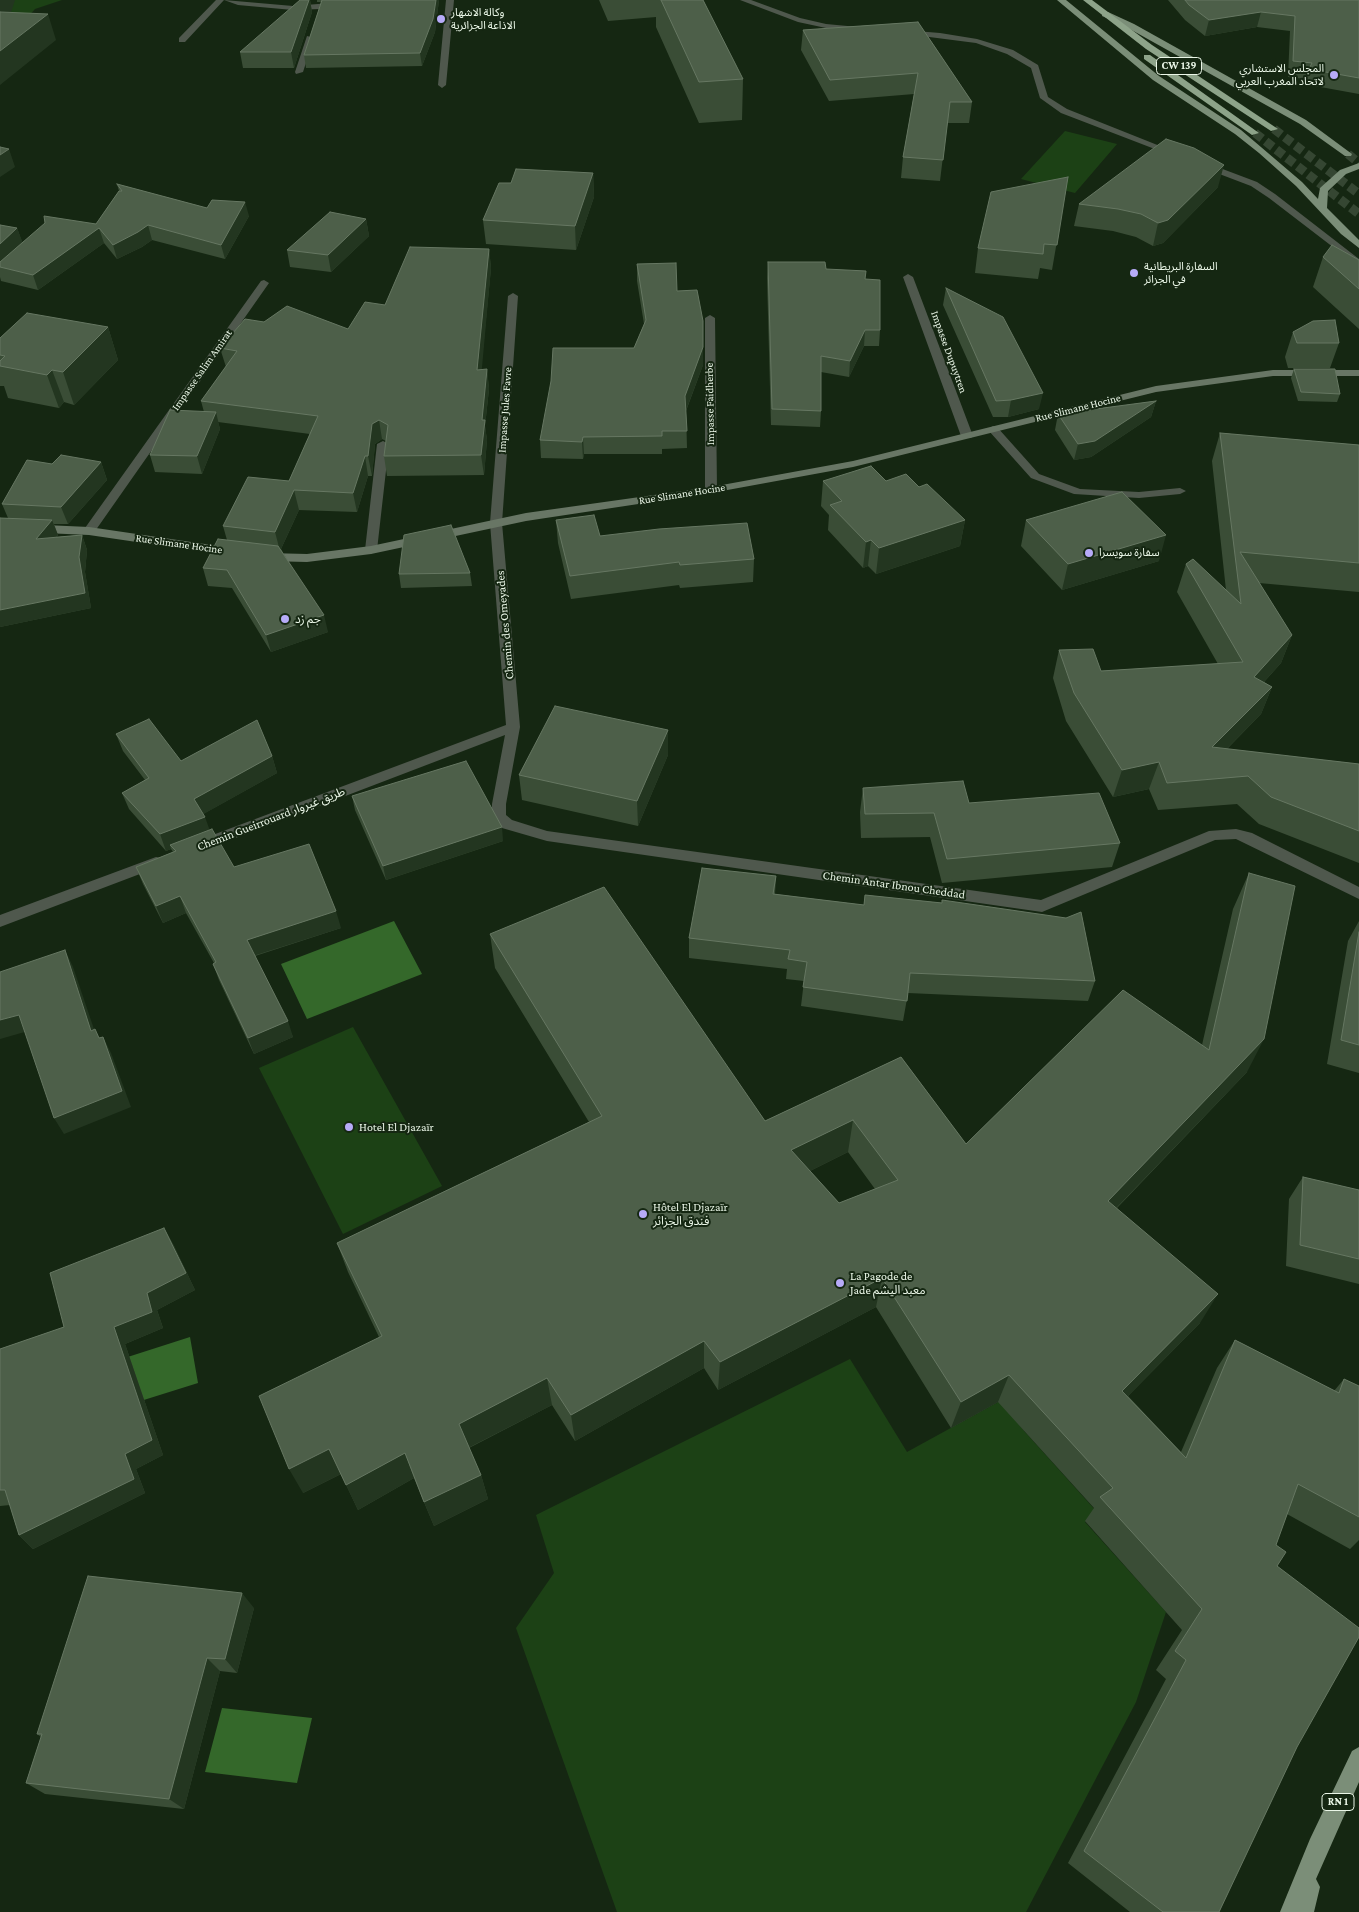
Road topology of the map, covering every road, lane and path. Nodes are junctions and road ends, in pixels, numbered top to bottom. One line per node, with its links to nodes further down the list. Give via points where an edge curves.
1 (220, 0): 15 (street)
2 (228, 0): 9 (street, via 272,7)
3 (365, 0): 9 (street)
4 (450, 0): 17 (street)
5 (744, 0): 13 (street, via 798,20)
6 (1061, 0): 24 (main road, via 1156,78 1256,146)
7 (1075, 0): 19 (highway, CW 139, via 1145,56)
8 (1087, 0): 10 (highway, CW 139)
9 (320, 7): 11 (street)
10 (1104, 14): 18 (highway, CW 139); 20 (main road, via 1303,122)
11 (317, 16)
12 (314, 26): 16 (street)
13 (864, 29)
14 (892, 31): 21 (street, via 977,41 1010,52 1035,67 1044,98 1064,111)
15 (182, 40)
16 (300, 72)
17 (442, 85)
18 (1274, 128)
19 (1256, 133)
20 (1348, 154)
21 (1184, 157)
22 (1193, 160): 26 (street, via 1254,184)
23 (1359, 166): 24 (main road, via 1343,172 1323,190)
24 (1322, 210): 25 (main road)
25 (1359, 246)
26 (1359, 264)
27 (908, 277): 33 (street, Impasse Dupuytren)
28 (264, 283): 39 (street, Impasse Salim Amirat)
29 (513, 296): 37 (street, Impasse Jules Favre)
30 (710, 318): 35 (street, Impasse Faidherbe)
31 (1359, 373): 32 (street, Rue Slimane Hocine, via 1273,373 1156,389)
32 (993, 430): 33 (street, Rue Slimane Hocine); 36 (street, via 1035,476 1078,492 1138,495)
33 (967, 436): 35 (street, Rue Slimane Hocine, via 853,464)
34 (383, 444): 40 (street)
35 (711, 490): 37 (street, Rue Slimane Hocine)
36 (1180, 491)
37 (496, 523): 40 (street, Rue Slimane Hocine); 43 (street, Chemin des Omeyades)
38 (0, 527): 39 (street, Rue Slimane Hocine)
39 (89, 531): 41 (street, Rue Slimane Hocine)
40 (371, 550): 42 (street, Rue Slimane Hocine, via 307,558)
41 (240, 553)
42 (258, 556)
43 (513, 727): 44 (street, Chemin Gueirrouard طريق غيروار); 46 (street, Chemin Antar Ibnou Cheddad, via 499,817 507,824 547,836 1042,906 1214,836 1236,834)
44 (187, 851)
45 (168, 858): 47 (street)
46 (1359, 893)
47 (0, 921)
48 (1359, 1758): 49 (main road, RN 1)
49 (1318, 1847): 50 (main road, RN 1); 51 (main road)
50 (1291, 1912)
51 (1303, 1912)

